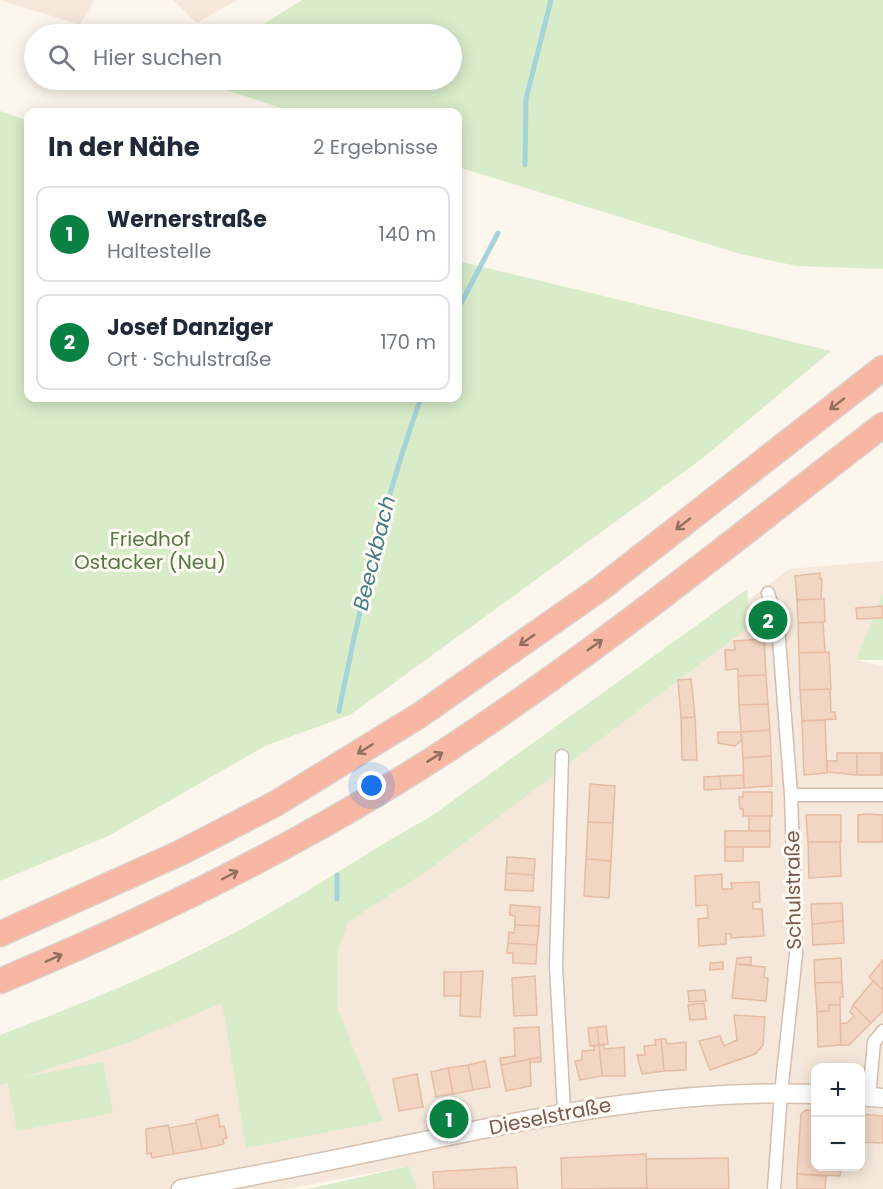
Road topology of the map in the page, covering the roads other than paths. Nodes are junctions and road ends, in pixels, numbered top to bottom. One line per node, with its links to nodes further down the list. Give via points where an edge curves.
1 (883, 368): 7 (highway, one-way to 7, via 601,588 420,715 275,804 180,853)
2 (883, 425): 8 (highway, one-way to 2, via 187,899 299,839 444,752 624,625)
3 (768, 593): 5 (street, Schulstraße, via 778,626)
4 (562, 756): 13 (street, via 556,966)
5 (791, 795): 6 (street); 10 (street, Schulstraße, via 796,954)
6 (883, 795)
7 (0, 934)
8 (0, 981)
9 (883, 1031): 12 (street, via 874,1042)
10 (781, 1092): 11 (street, Dieselstraße); 13 (street, Dieselstraße, via 696,1095); 15 (street, Schulstraße)
11 (811, 1094)
12 (871, 1097)
13 (564, 1111): 14 (street, Dieselstraße)
14 (182, 1189)
15 (774, 1189)

